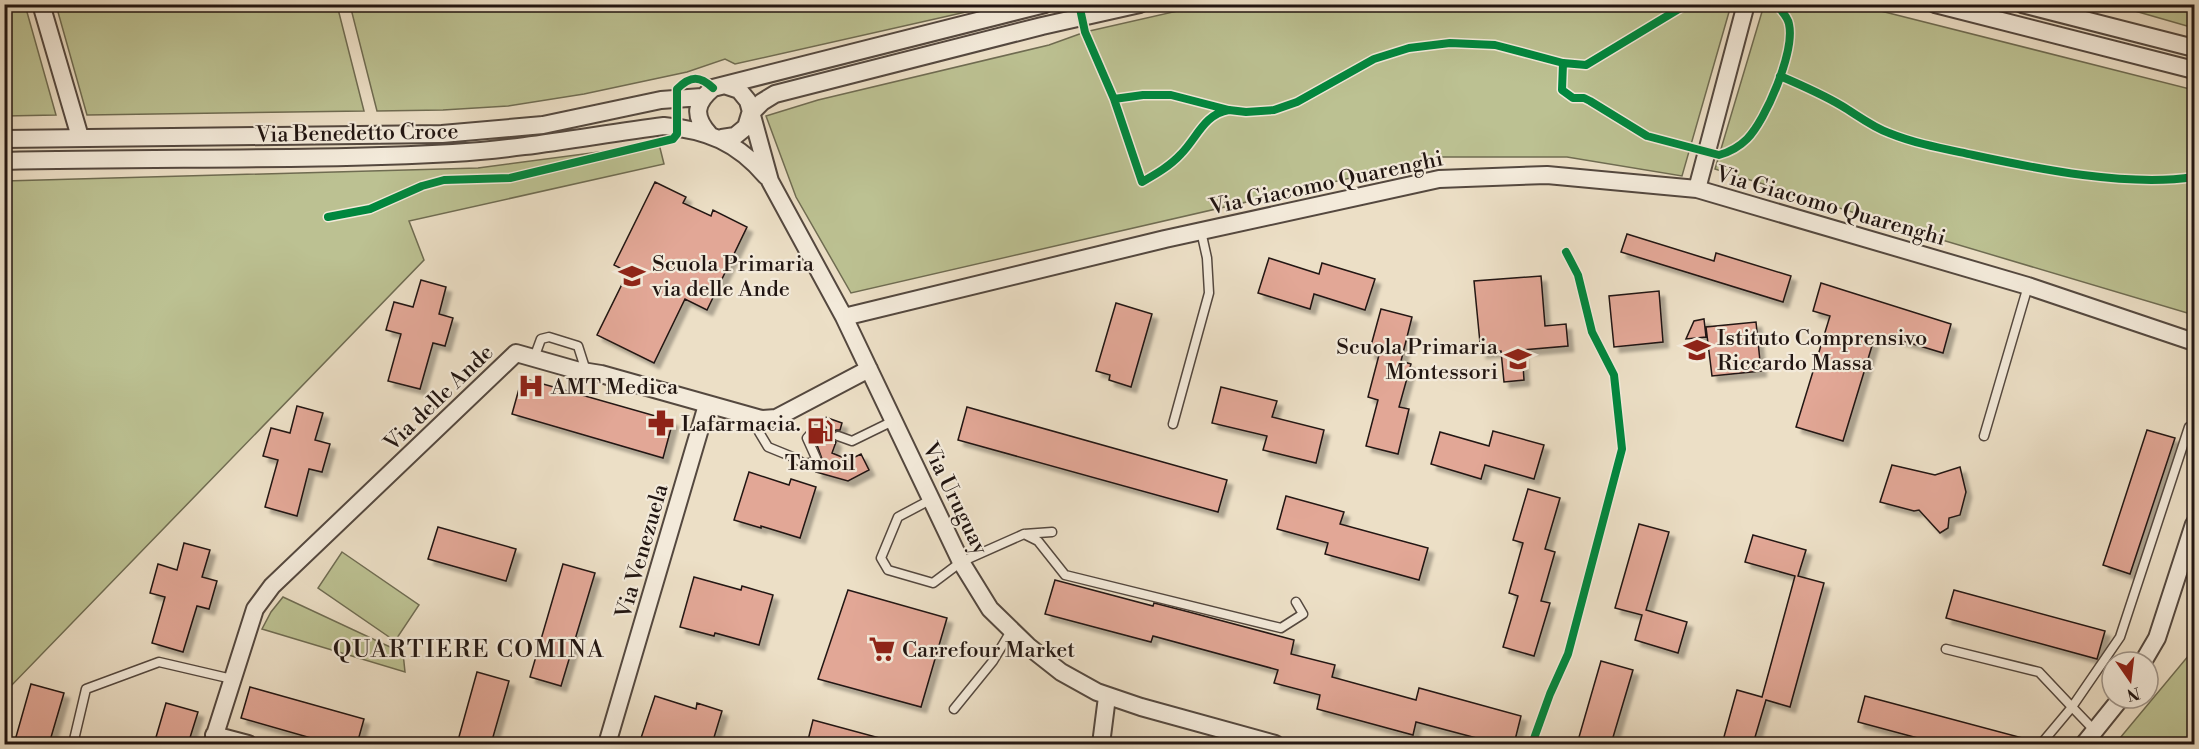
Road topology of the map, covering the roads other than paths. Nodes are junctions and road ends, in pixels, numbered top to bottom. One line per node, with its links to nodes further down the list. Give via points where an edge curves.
1 (41, 4): 14 (street)
2 (1045, 4): 10 (street)
3 (1140, 4): 7 (street)
4 (1746, 4): 18 (street)
5 (1935, 4): 9 (street)
6 (2022, 4): 8 (street)
7 (1106, 9): 12 (street, via 775,94)
8 (2194, 48)
9 (2194, 70)
10 (726, 86): 11 (street, via 713,88); 12 (street, via 739,90 748,101)
11 (702, 97): 13 (street, via 700,123); 14 (street, Via Benedetto Croce, via 661,100 543,124 442,134)
12 (750, 114): 13 (street, via 746,127 735,136); 17 (street, Via Uruguay)
13 (715, 136): 16 (street, Via Benedetto Croce, via 664,126 455,153); 17 (street, via 755,163)
14 (80, 137): 15 (street, Via Benedetto Croce)
15 (4, 139)
16 (4, 161)
17 (770, 181): 21 (street, Via Uruguay)
18 (1697, 189): 19 (street, Via Giacomo Quarenghi, via 1547,175 1439,179); 20 (street, Via Giacomo Quarenghi)
19 (1201, 231): 21 (street, Via Giacomo Quarenghi); 29 (lane, via 1209,294)
20 (2028, 286): 22 (street, Via Giacomo Quarenghi); 33 (lane)
21 (843, 317): 24 (street, Via Uruguay)
22 (2194, 342)
23 (534, 358): 25 (street, Via delle Ande); 25 (lane, via 541,339 549,337 578,346); 43 (street, Via delle Ande, via 516,353 272,586 255,609)
24 (869, 369): 27 (street, Via delle Ande, via 777,418); 28 (street, Via Uruguay)
25 (586, 371): 26 (street, Via delle Ande)
26 (707, 405): 27 (street, Via delle Ande); 52 (street, Via Venezuela)
27 (761, 419): 31 (lane, via 759,432 768,447 804,464 815,462 807,438 814,429)
28 (893, 421): 32 (lane, via 852,441); 34 (street, Via Uruguay)
29 (1173, 424)
30 (2189, 427): 45 (lane, via 2120,637)
31 (820, 430)
32 (838, 436)
33 (1984, 436)
34 (930, 501): 38 (street, Via Uruguay); 38 (lane, via 898,517 881,558 888,570 933,583)
35 (2194, 524): 42 (street)
36 (1052, 532): 37 (lane)
37 (1024, 534): 38 (lane); 39 (lane, via 1038,541 1065,575 1281,628 1304,614)
38 (961, 562): 40 (street, Via Uruguay, via 990,609)
39 (1296, 602)
40 (1011, 631): 44 (street, Via Uruguay, via 1061,672); 46 (lane, via 993,661)
41 (1946, 649): 45 (lane, via 2039,672)
42 (2150, 650)
43 (232, 680): 49 (street, Via delle Ande); 50 (lane, via 159,662 86,689)
44 (1107, 697): 53 (street); 54 (street, Via Uruguay)
45 (2072, 707): 48 (lane); 55 (lane)
46 (954, 709)
47 (2112, 710): 48 (street)
48 (2090, 738)
49 (213, 740): 51 (street, Via delle Ande)
50 (73, 744)
51 (243, 744)
52 (607, 744)
53 (1101, 744)
54 (1275, 744)
55 (2041, 744)

